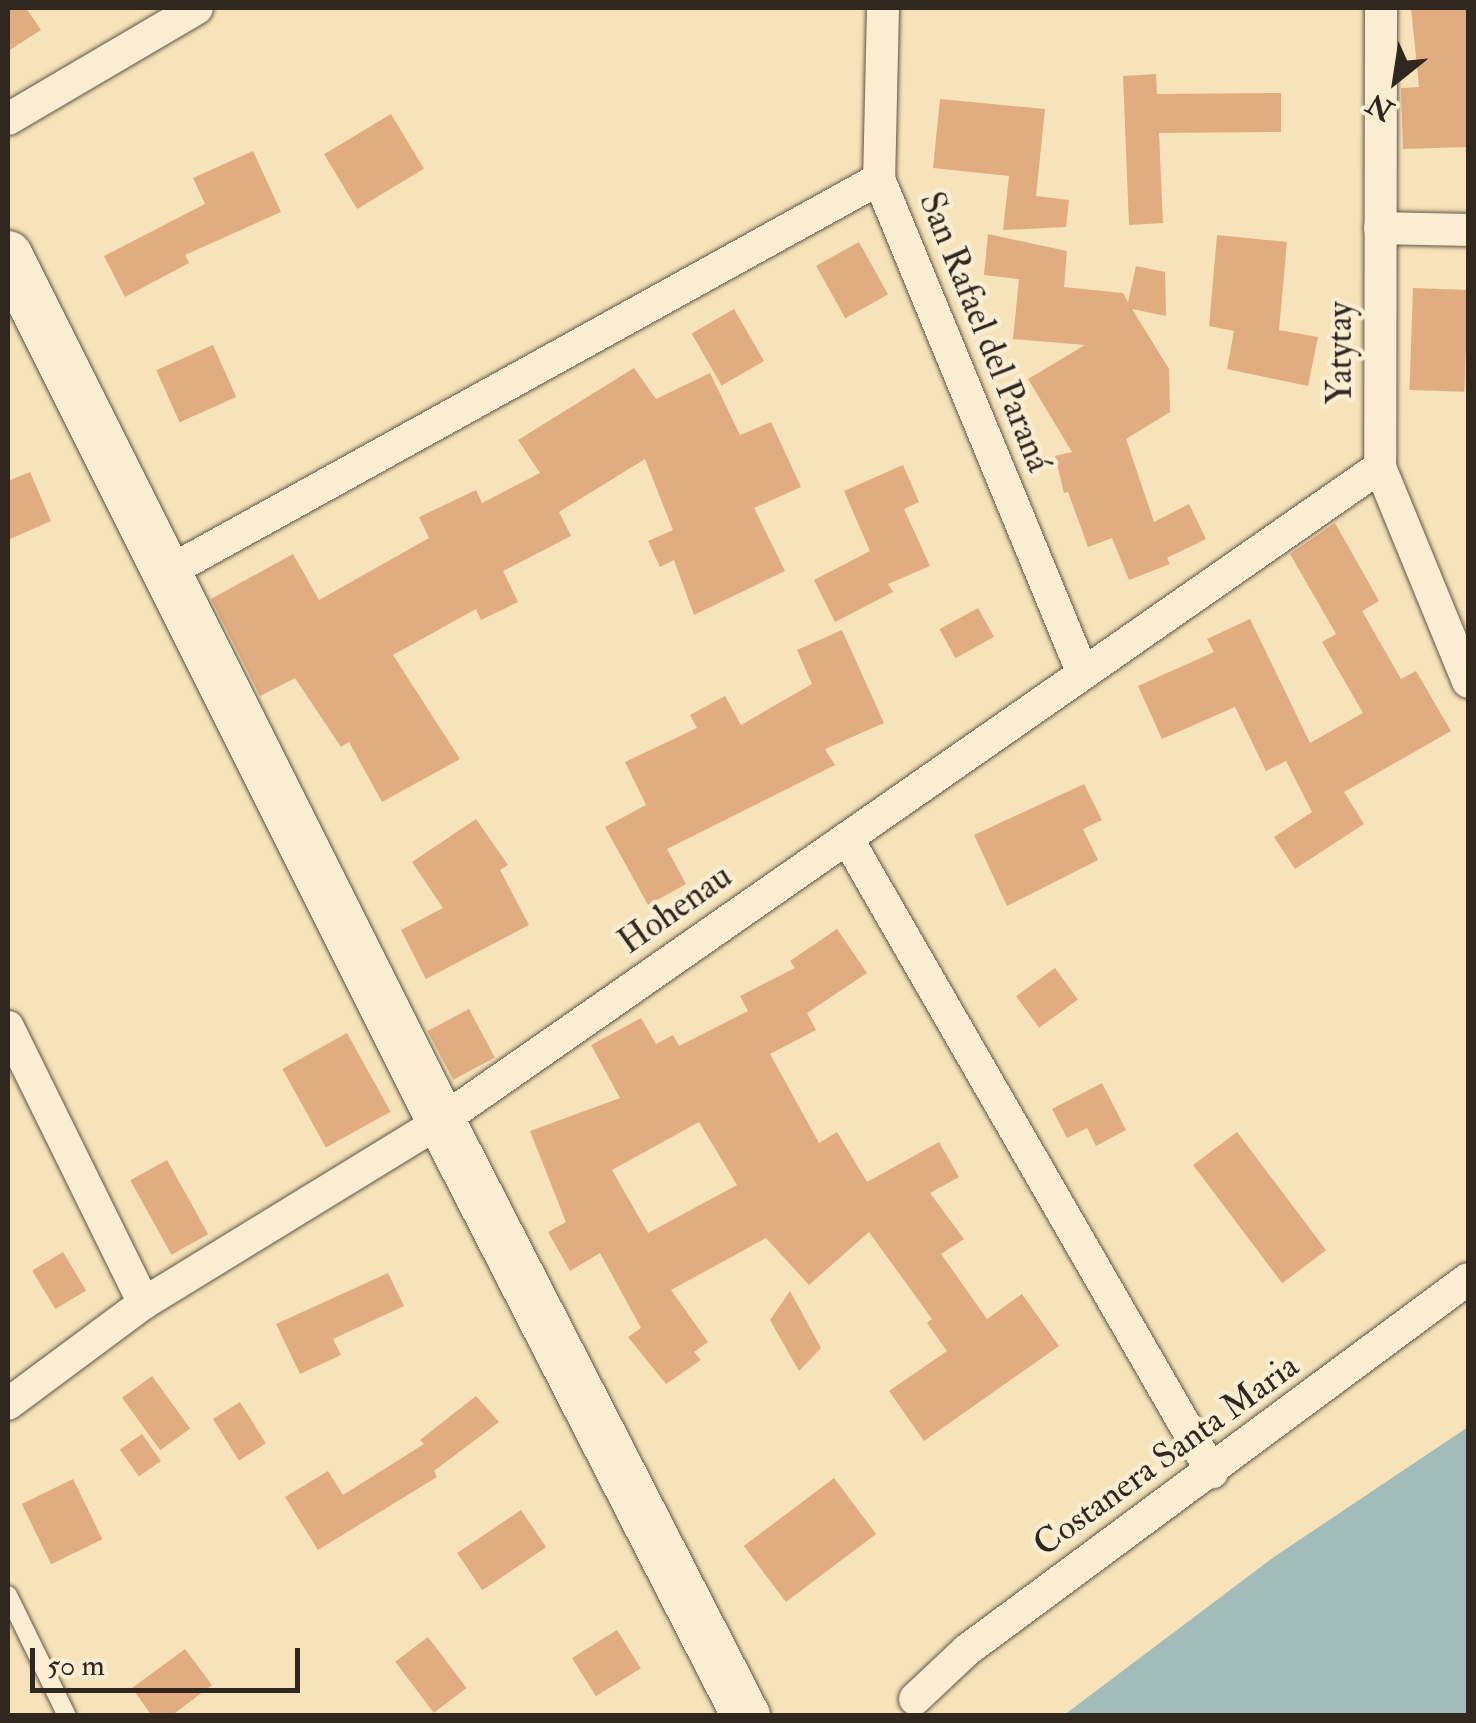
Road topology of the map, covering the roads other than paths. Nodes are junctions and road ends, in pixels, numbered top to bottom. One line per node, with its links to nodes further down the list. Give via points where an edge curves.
1 (197, 8): 4 (street)
2 (883, 8): 5 (street, San Rafael del Paraná)
3 (1381, 8): 6 (street, Yatytay)
4 (8, 119)
5 (879, 179): 10 (street); 11 (street, San Rafael del Paraná)
6 (1380, 228): 7 (street); 9 (street, Yatytay)
7 (1468, 230)
8 (8, 256): 10 (main road)
9 (1380, 467): 11 (street, Hohenau); 12 (street, Yatytay)
10 (166, 573): 15 (main road)
11 (1083, 674): 13 (street, Hohenau)
12 (1468, 682)
13 (847, 838): 15 (street, Hohenau); 19 (street)
14 (8, 1027): 17 (street)
15 (441, 1122): 17 (street, Hohenau); 23 (main road)
16 (1468, 1279): 19 (street, Costanera Santa Maria)
17 (144, 1303): 18 (street, Hohenau)
18 (8, 1404)
19 (1212, 1472): 21 (street, Costanera Santa Maria, via 967,1650)
20 (8, 1595): 22 (lane)
21 (915, 1699)
22 (68, 1716)
23 (746, 1716)

